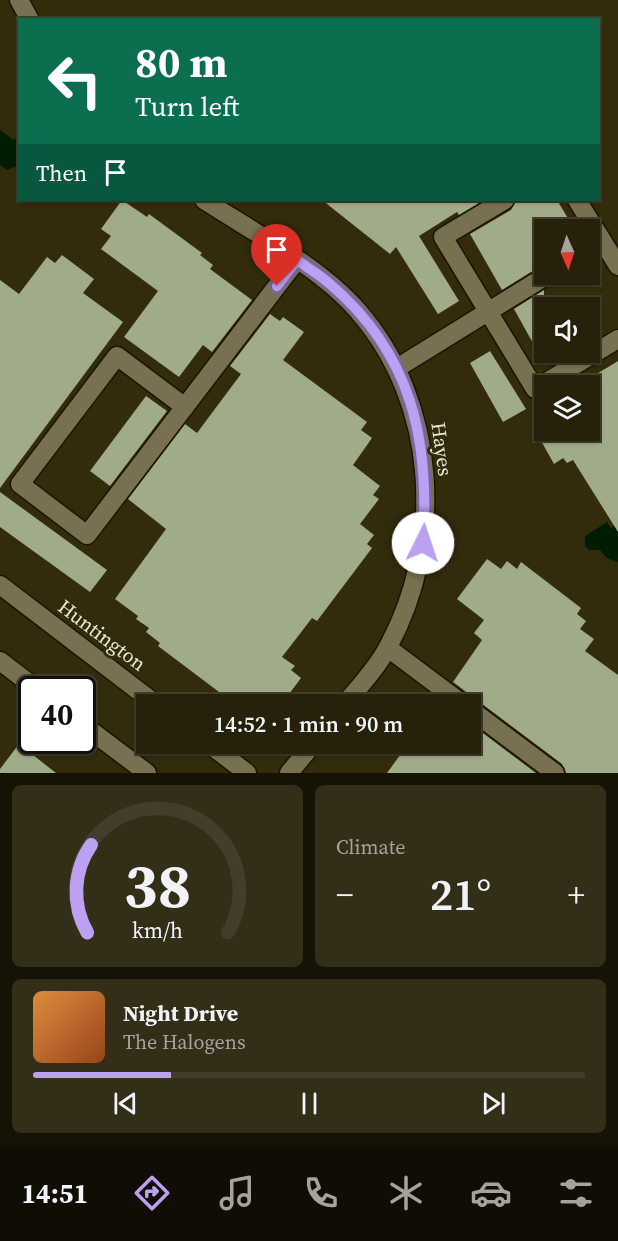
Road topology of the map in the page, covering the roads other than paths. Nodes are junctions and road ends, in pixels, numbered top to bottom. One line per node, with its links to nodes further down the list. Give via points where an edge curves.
1 (19, 0): 2 (street)
2 (29, 18)
3 (206, 201): 8 (street, Hayes)
4 (503, 201): 11 (street, via 443,237)
5 (577, 201): 6 (street)
6 (585, 219)
7 (600, 249): 9 (street)
8 (297, 260): 13 (street, Hayes, via 357,310); 14 (street)
9 (618, 266)
10 (534, 283): 11 (street)
11 (488, 312): 12 (street, via 535,389); 13 (street)
12 (618, 339)
13 (397, 368): 18 (street, Hayes, via 420,437 425,507 417,574)
14 (185, 407): 14 (street, via 87,535 20,484 117,356)
15 (0, 585): 16 (street, Huntington)
16 (20, 600): 17 (street); 21 (street, Huntington)
17 (0, 605)
18 (387, 648): 22 (street, Hayes); 23 (street)
19 (0, 661): 20 (street)
20 (20, 676)
21 (144, 694)
22 (352, 694)
23 (449, 694)
24 (481, 718): 31 (street)
25 (96, 735): 28 (street)
26 (222, 754): 29 (street)
27 (305, 754): 30 (street)
28 (147, 773)
29 (247, 773)
30 (289, 773)
31 (555, 773)

